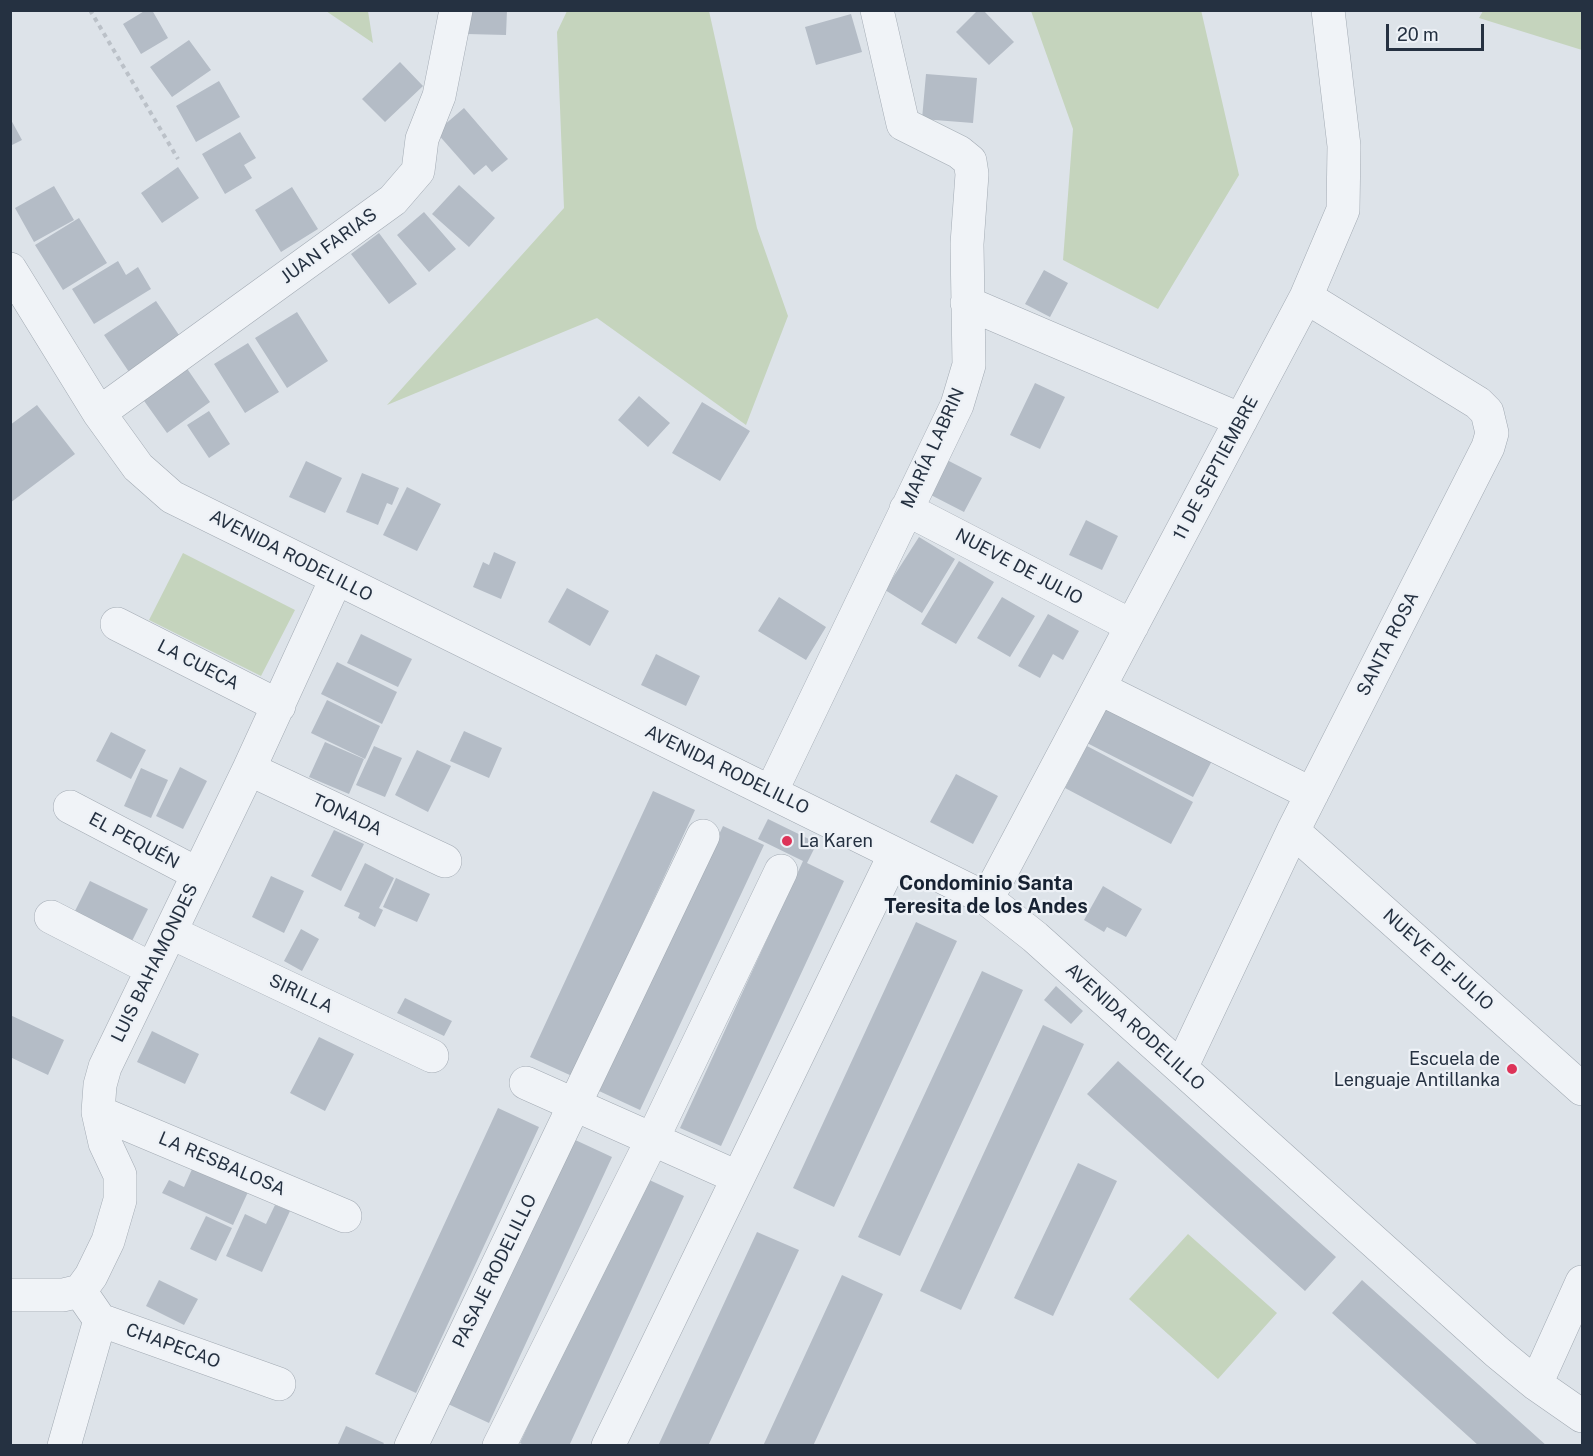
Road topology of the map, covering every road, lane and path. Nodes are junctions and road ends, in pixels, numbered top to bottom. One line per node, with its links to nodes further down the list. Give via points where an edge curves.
1 (90, 10): 5 (path)
2 (456, 10): 9 (street, JUAN FARIAS, via 439,96 422,139 418,171 393,200)
3 (877, 10): 8 (street, MARÍA LABRIN, via 903,124 970,161)
4 (1328, 10): 7 (street, 11 DE SEPTIEMBRE, via 1344,146 1343,210)
5 (178, 159)
6 (10, 269): 9 (street, AVENIDA RODELILLO)
7 (1306, 297): 10 (street, 11 DE SEPTIEMBRE); 19 (street, SANTA ROSA, via 1478,403 1487,412 1492,433)
8 (967, 303): 10 (street); 11 (street, MARÍA LABRIN, via 969,365 957,405)
9 (99, 413): 12 (street, AVENIDA RODELILLO, via 138,467 172,497)
10 (1241, 420): 14 (street, 11 DE SEPTIEMBRE)
11 (906, 508): 14 (street, NUEVE DE JULIO); 18 (street, MARÍA LABRIN)
12 (336, 579): 16 (street, LUIS BAHAMONDES); 18 (street, AVENIDA RODELILLO)
13 (117, 624): 16 (street, LA CUECA)
14 (1132, 626): 15 (street, 11 DE SEPTIEMBRE)
15 (1099, 688): 19 (street); 27 (street, 11 DE SEPTIEMBRE)
16 (279, 706): 17 (street, LUIS BAHAMONDES)
17 (249, 769): 24 (street, TONADA); 26 (street, LUIS BAHAMONDES)
18 (771, 792): 23 (street, AVENIDA RODELILLO)
19 (1312, 794): 21 (street, SANTA ROSA)
20 (70, 807): 26 (street, EL PEQUÉN)
21 (1293, 831): 32 (street, SANTA ROSA); 34 (street, NUEVE DE JULIO)
22 (703, 836): 35 (street, PASAJE RODELILLO)
23 (894, 854): 27 (street, AVENIDA RODELILLO); 38 (street)
24 (445, 861)
25 (781, 871): 37 (street)
26 (198, 874): 29 (street, LUIS BAHAMONDES)
27 (987, 899): 32 (street, AVENIDA RODELILLO)
28 (51, 917): 30 (street)
29 (170, 932): 30 (street, LUIS BAHAMONDES); 31 (street, SIRILLA)
30 (152, 969): 36 (street, LUIS BAHAMONDES, via 105,1067 99,1085)
31 (432, 1056)
32 (1181, 1068): 45 (street, AVENIDA RODELILLO)
33 (526, 1083): 35 (street)
34 (1582, 1089)
35 (574, 1105): 37 (street); 47 (street, PASAJE RODELILLO)
36 (98, 1113): 39 (street, LA RESBALOSA); 41 (street, LUIS BAHAMONDES, via 105,1143 120,1175 120,1200 108,1241)
37 (652, 1140): 38 (street); 49 (street)
38 (737, 1178): 50 (street)
39 (345, 1216)
40 (1582, 1282): 45 (street)
41 (80, 1291): 42 (street, via 63,1295); 43 (street)
42 (10, 1294)
43 (100, 1320): 44 (street, CHAPECAO); 48 (street)
44 (279, 1384)
45 (1536, 1384): 46 (street, AVENIDA RODELILLO)
46 (1582, 1416)
47 (419, 1443)
48 (64, 1446)
49 (500, 1446)
50 (608, 1446)

